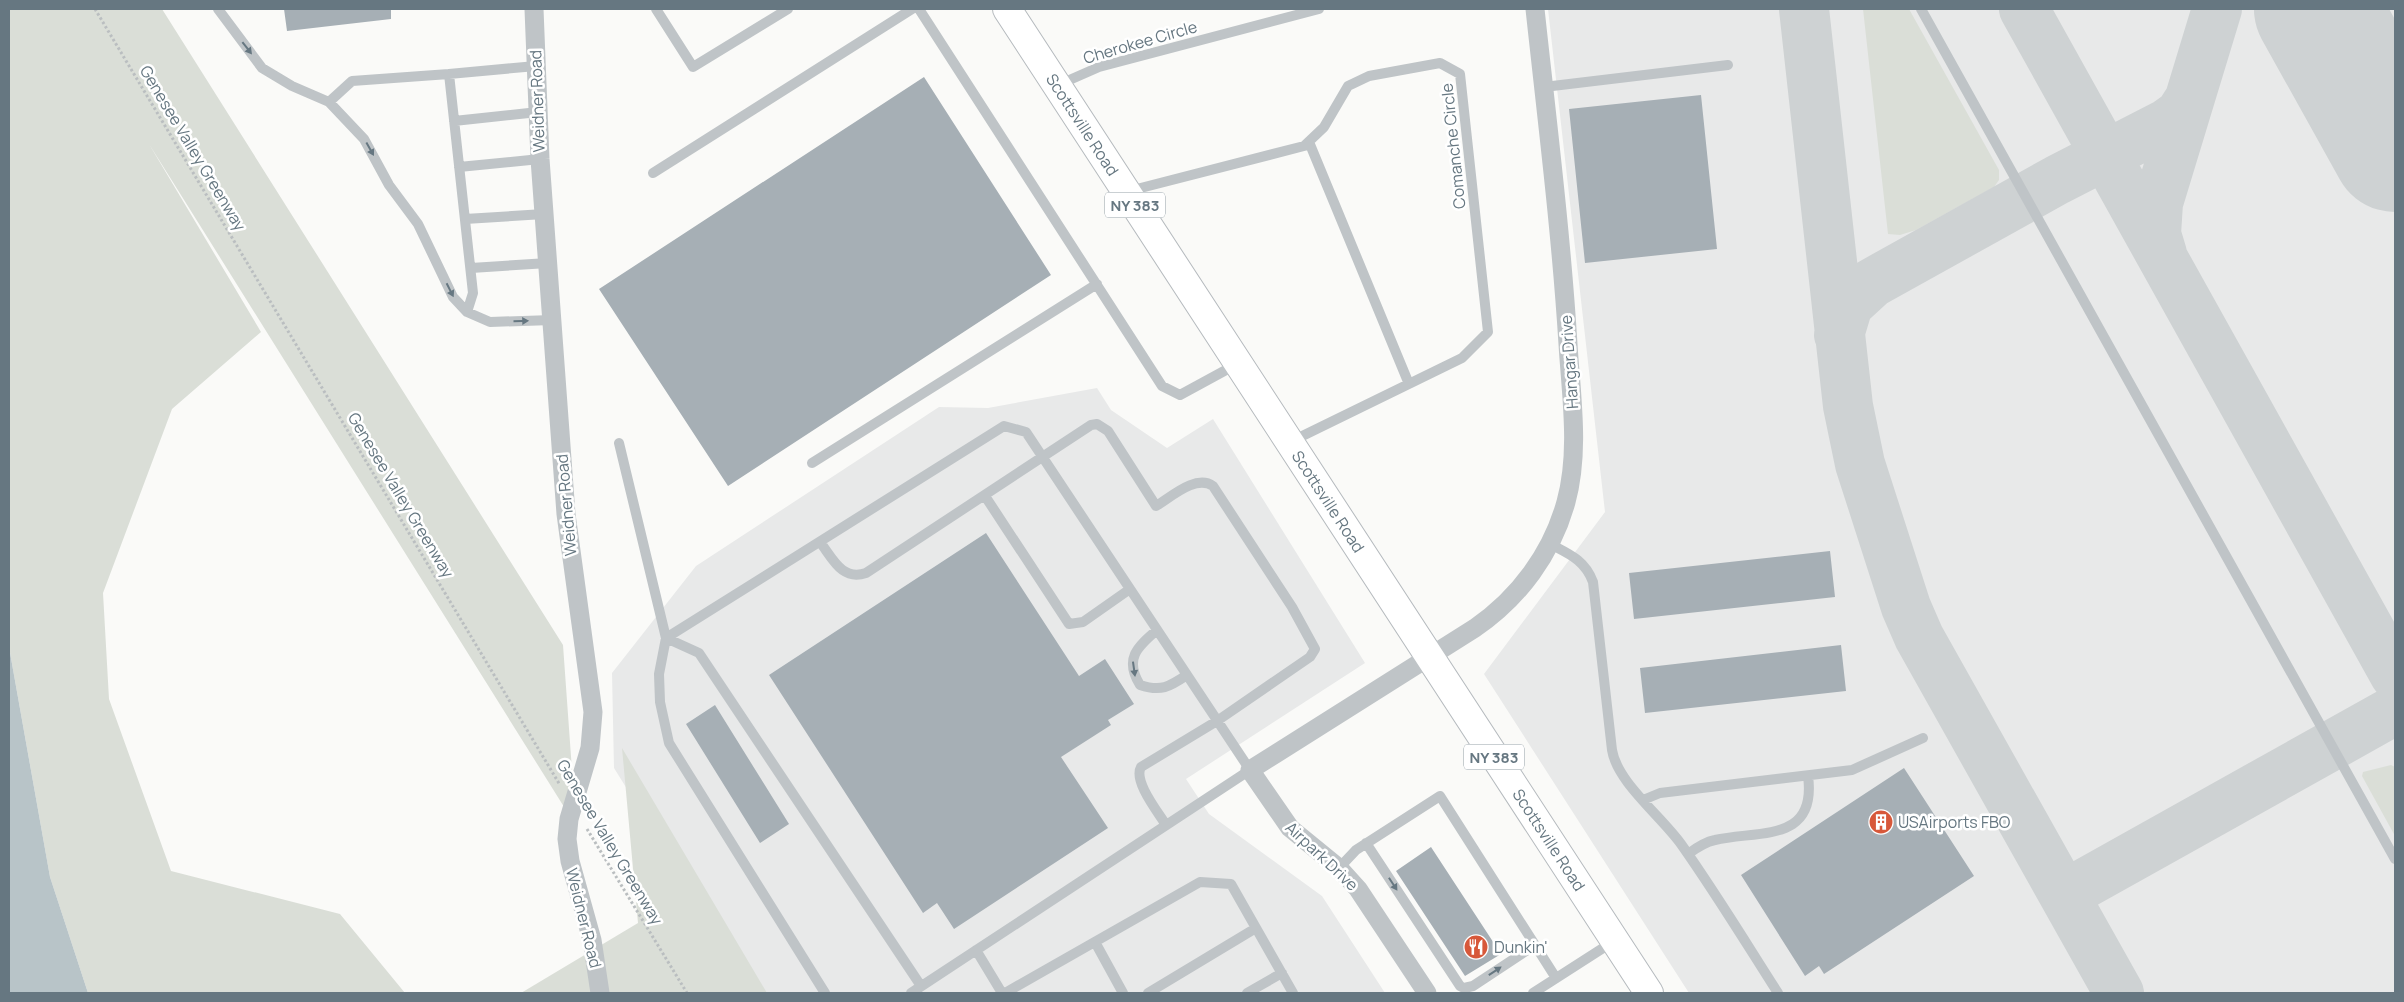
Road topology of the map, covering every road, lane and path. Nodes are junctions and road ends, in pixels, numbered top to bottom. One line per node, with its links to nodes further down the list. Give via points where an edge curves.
1 (96, 9): 51 (path, Genesee Valley Greenway)
2 (218, 9): 17 (lane, one-way to 17, via 262,68)
3 (534, 9): 13 (street, Weidner Road)
4 (656, 9): 5 (lane, via 693,67)
5 (788, 9)
6 (912, 9): 23 (lane)
7 (919, 9): 29 (lane)
8 (1007, 9): 15 (main road, Scottsville Road / NY 383)
9 (1319, 9): 15 (lane, Cherokee Circle, via 1099,67)
10 (1535, 9): 16 (street, Hangar Drive)
11 (1921, 9): 55 (lane)
12 (1728, 65): 16 (lane)
13 (536, 66): 14 (lane); 18 (street, Weidner Road)
14 (448, 74): 17 (lane, via 352,81); 19 (lane)
15 (1057, 85): 24 (main road, Scottsville Road / NY 383)
16 (1544, 87): 40 (street, Hangar Drive, via 1562,253 1573,436 1570,486 1562,517)
17 (329, 102): 30 (lane, one-way to 30, via 364,139 389,184 418,224 453,297)
18 (538, 112): 19 (lane); 21 (street, Weidner Road)
19 (454, 121): 22 (lane)
20 (1309, 142): 24 (lane, Comanche Circle, via 1304,146); 33 (lane); 33 (lane, Comanche Circle, via 1324,127 1348,86 1369,76 1440,62 1460,74 1488,332 1462,358)
21 (540, 159): 22 (lane); 25 (street, Weidner Road)
22 (459, 167): 26 (lane)
23 (653, 174)
24 (1126, 192): 32 (main road, Scottsville Road / NY 383)
25 (544, 214): 26 (lane); 27 (street, Weidner Road)
26 (466, 220): 28 (lane)
27 (548, 263): 28 (lane); 31 (street, Weidner Road)
28 (470, 268): 30 (lane, via 473,293)
29 (1097, 284): 32 (lane, via 1162,386 1180,395); 37 (lane)
30 (467, 312): 31 (lane, one-way to 31, via 490,322)
31 (552, 320): 51 (street, Weidner Road, via 566,514 593,712 590,748)
32 (1238, 364): 34 (main road, Scottsville Road / NY 383)
33 (1409, 384): 34 (lane, Comanche Circle)
34 (1289, 442): 44 (main road, Scottsville Road / NY 383)
35 (618, 443): 43 (lane)
36 (1043, 457): 38 (lane); 39 (lane, via 1026,432 1004,426); 41 (lane); 46 (lane, via 1096,424 1108,431 1156,506 1199,482 1206,481 1213,486 1292,607 1315,649 1310,658)
37 (812, 463)
38 (985, 496): 39 (lane, via 866,573 856,576 843,571); 41 (lane, via 1069,624 1083,622)
39 (820, 542): 43 (lane)
40 (1550, 544): 44 (street, Hangar Drive, via 1523,585 1500,610); 50 (lane, via 1585,565 1594,582 1613,758 1624,779)
41 (1130, 590): 42 (lane)
42 (1157, 630): 45 (lane); 45 (lane, one-way to 45, via 1139,645 1133,658 1133,673 1140,685 1153,689 1169,686)
43 (666, 638): 64 (lane, via 699,653); 67 (lane, via 659,674 669,743)
44 (1429, 657): 48 (street); 58 (main road, Scottsville Road / NY 383)
45 (1187, 675): 46 (lane)
46 (1217, 721): 48 (lane); 52 (lane, via 1141,767 1138,772)
47 (1923, 738): 49 (lane, via 1860,768)
48 (1250, 770): 52 (lane); 56 (street, Airpark Drive, via 1290,828)
49 (1808, 776): 50 (lane, via 1660,793); 54 (lane, via 1808,805 1790,825 1775,832 1709,841)
50 (1644, 800): 54 (lane)
51 (573, 806): 65 (street, Weidner Road, via 568,850 590,933); 66 (path, Genesee Valley Greenway)
52 (1166, 825): 61 (lane)
53 (1366, 843): 56 (lane); 60 (lane, one-way to 60, via 1460,986 1473,986); 60 (lane, via 1440,796)
54 (1688, 854): 77 (lane)
55 (2395, 859)
56 (1338, 868): 74 (street, Airpark Drive, via 1371,905)
57 (1256, 928): 59 (lane, via 1231,884 1200,882); 62 (lane); 71 (lane)
58 (1614, 941): 63 (lane); 76 (main road, Scottsville Road / NY 383)
59 (1095, 942): 69 (lane); 70 (lane)
60 (1535, 945): 63 (lane)
61 (976, 950): 64 (lane); 69 (lane)
62 (1282, 973): 72 (lane); 73 (lane)
63 (1556, 978): 75 (lane)
64 (921, 986): 68 (lane)
65 (600, 993)
66 (687, 993)
67 (825, 993)
68 (911, 993)
69 (1004, 993)
70 (1123, 993)
71 (1148, 993)
72 (1247, 993)
73 (1293, 993)
74 (1427, 993)
75 (1533, 993)
76 (1649, 993)
77 (1778, 993)

